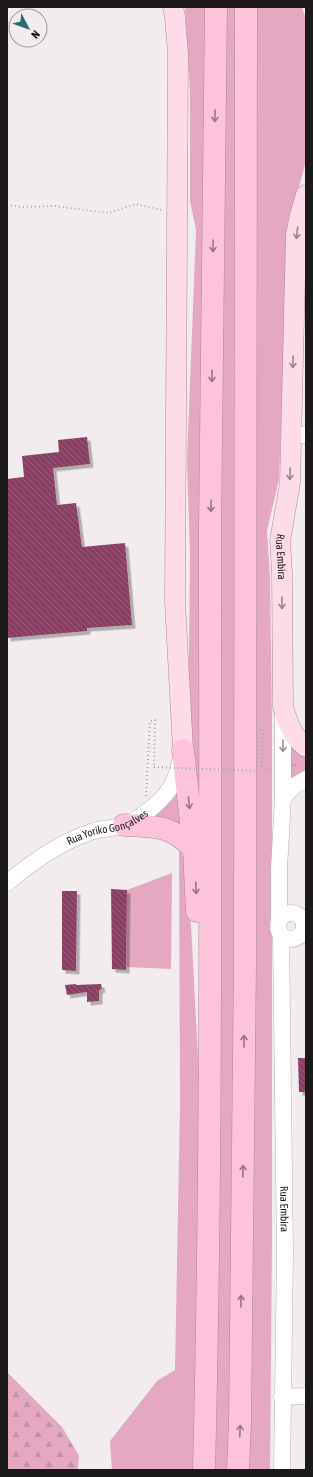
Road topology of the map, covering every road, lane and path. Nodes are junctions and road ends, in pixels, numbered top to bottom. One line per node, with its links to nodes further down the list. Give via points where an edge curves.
1 (173, 7): 10 (main road, via 178,54)
2 (211, 7): 7 (highway)
3 (216, 7): 7 (highway)
4 (246, 7): 6 (highway)
5 (249, 7): 6 (highway)
6 (246, 79): 27 (highway, one-way to 6, via 245,964)
7 (215, 85): 23 (highway, one-way to 23, via 210,526)
8 (306, 195): 11 (main road, Rua Embira, one-way to 11, via 296,235)
9 (7, 205): 10 (path, via 54,206 109,213 135,204 159,208)
10 (178, 218): 14 (main road, via 175,602)
11 (299, 435): 12 (main road, Rua Embira, one-way to 12, via 280,541)
12 (283, 707): 13 (main road, via 290,727); 17 (street, Rua Embira, one-way to 17)
13 (306, 747)
14 (183, 750): 18 (street, Rua Yoriko Gonçalves, via 169,790); 20 (highway, one-way to 20)
15 (257, 771): 18 (path, bridge, via 154,767 155,720 150,720)
16 (306, 779): 17 (street, via 294,786)
17 (283, 798): 22 (street, Rua Embira, via 280,896)
18 (145, 813): 19 (street, Rua Yoriko Gonçalves)
19 (124, 825): 20 (highway, via 167,829 178,834); 21 (street, Rua Yoriko Gonçalves, via 91,832 67,842 44,855)
20 (194, 849): 23 (highway, one-way to 23, via 201,1038)
21 (7, 883)
22 (296, 928): 25 (street, Rua Embira)
23 (210, 1067): 26 (highway)
24 (306, 1396): 25 (street)
25 (282, 1397): 28 (street, Rua Embira)
26 (204, 1470)
27 (238, 1470)
28 (282, 1470)

